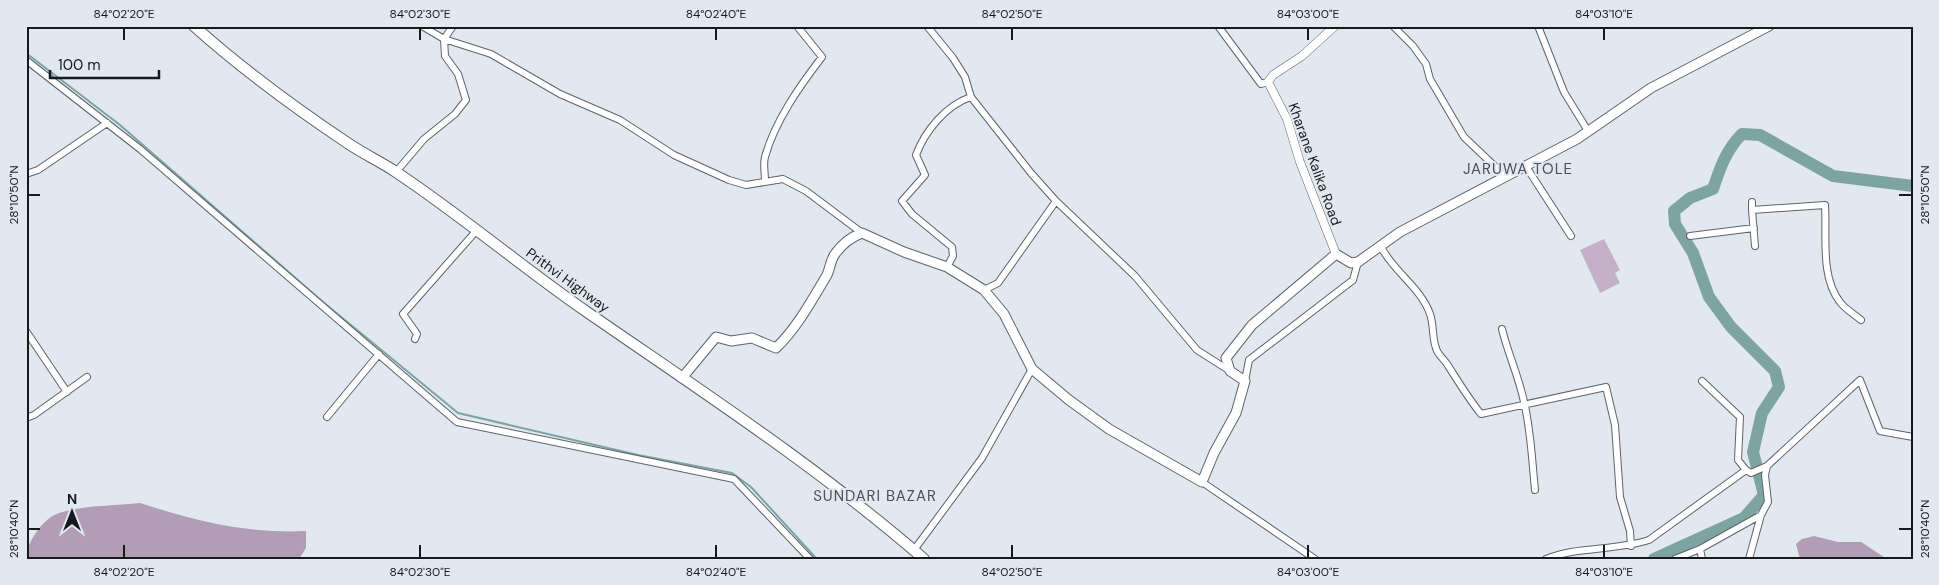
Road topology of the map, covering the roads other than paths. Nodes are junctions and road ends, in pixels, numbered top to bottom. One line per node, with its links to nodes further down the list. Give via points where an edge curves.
1 (194, 26): 18 (highway, Prithvi Highway, via 223,52 311,118)
2 (422, 26): 11 (street)
3 (453, 26): 11 (street)
4 (797, 26): 21 (street, via 822,57 784,114 764,159)
5 (927, 26): 14 (street, via 965,77)
6 (1218, 26): 13 (street, via 1261,84)
7 (1335, 26): 13 (street, via 1302,56 1272,75)
8 (1393, 26): 20 (street, via 1426,64 1430,79 1464,137)
9 (1538, 26): 16 (street, via 1564,92)
10 (1769, 26): 16 (main road, via 1652,88)
11 (444, 39): 18 (street, via 445,56 458,74 466,100 455,114 424,139); 21 (street, via 491,54 560,94 620,120 674,156 746,185)
12 (26, 60): 15 (street)
13 (1268, 82): 32 (street, Kharane Kalika Road, via 1287,119)
14 (971, 97): 22 (street); 34 (street, via 962,100 923,138 916,155 925,175 902,201 912,214 952,247 953,256)
15 (107, 123): 19 (street, via 38,170); 40 (street)
16 (1588, 131): 17 (main road)
17 (1525, 165): 20 (main road); 28 (street)
18 (396, 172): 26 (highway, Prithvi Highway)
19 (26, 174)
20 (1505, 176): 31 (main road, via 1400,232)
21 (765, 180): 27 (street, via 783,179 806,191)
22 (1056, 201): 35 (street, via 998,283); 42 (street, via 1135,276 1197,350)
23 (1752, 202): 24 (street)
24 (1752, 210): 25 (street); 36 (street, via 1825,205 1831,288 1840,303)
25 (1754, 228): 29 (street); 30 (street)
26 (477, 230): 39 (street, via 403,314 417,334); 44 (highway, Prithvi Highway)
27 (862, 233): 34 (main road); 44 (main road, via 850,238 833,255 826,276 786,338 776,348 752,338 731,341 716,337)
28 (1571, 236)
29 (1690, 236)
30 (1756, 246)
31 (1381, 247): 33 (main road); 48 (street, via 1389,263 1422,300 1430,314 1436,350 1481,414)
32 (1336, 254): 33 (main road, via 1351,263); 42 (main road, via 1252,325 1226,358)
33 (1358, 262): 45 (street, via 1353,280 1249,360)
34 (946, 267): 35 (main road)
35 (984, 290): 41 (main road, via 1004,314)
36 (1861, 320)
37 (1502, 329): 48 (street)
38 (26, 331): 47 (street)
39 (416, 339)
40 (379, 354): 49 (street); 60 (street, via 457,422 734,479)
41 (1032, 369): 54 (main road, via 1109,430); 59 (street, via 982,458)
42 (1230, 371): 45 (main road)
43 (88, 377): 47 (street)
44 (682, 378): 59 (highway, Prithvi Highway, via 812,468)
45 (1246, 381): 54 (main road, via 1236,413)
46 (1702, 381): 53 (street, via 1740,417 1738,460)
47 (67, 392): 50 (street)
48 (1525, 404): 55 (street); 57 (street, via 1606,387 1615,425 1620,497)
49 (327, 417)
50 (26, 418)
51 (1913, 437): 52 (street, via 1880,431 1860,380)
52 (1767, 466): 53 (street); 56 (street, via 1768,502)
53 (1749, 472): 57 (street, via 1649,540)
54 (1202, 482): 62 (street)
55 (1536, 490)
56 (1761, 515): 58 (street); 66 (street)
57 (1631, 546): 63 (street, via 1558,554)
58 (1700, 549): 64 (street); 65 (street)
59 (914, 550): 61 (highway, Prithvi Highway)
60 (810, 559)
61 (924, 559)
62 (1315, 559)
63 (1546, 559)
64 (1675, 559)
65 (1702, 559)
66 (1749, 559)

